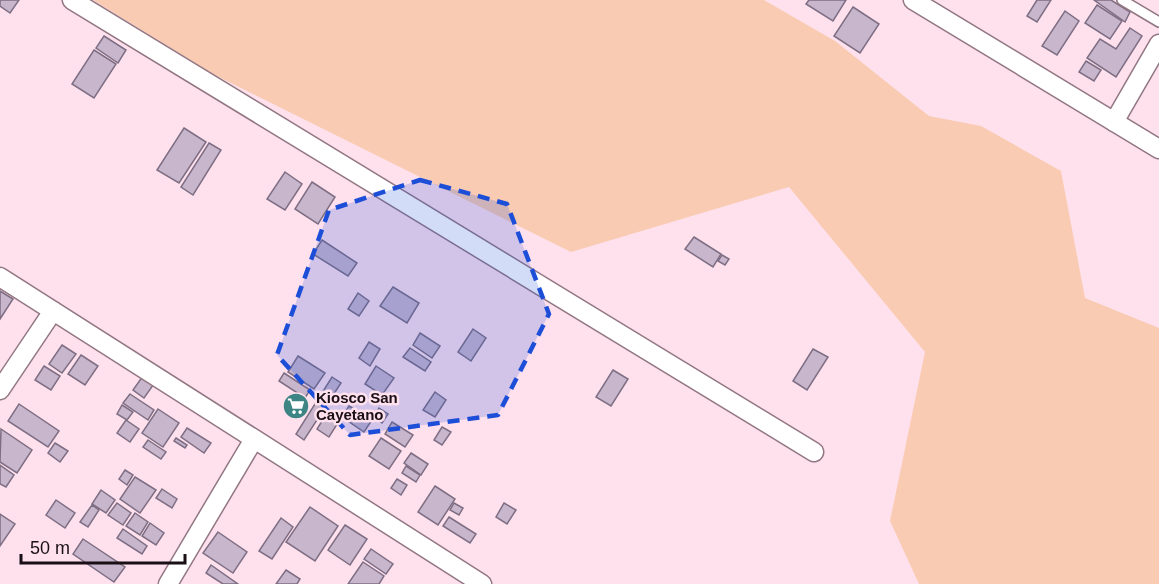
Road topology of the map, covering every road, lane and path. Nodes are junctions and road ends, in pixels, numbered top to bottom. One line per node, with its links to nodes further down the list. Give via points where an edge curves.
1 (72, 0): 12 (street)
2 (913, 0): 6 (street)
3 (1122, 0): 4 (lane)
4 (1159, 22)
5 (1159, 44): 6 (street)
6 (1114, 122): 7 (street)
7 (1159, 149)
8 (0, 277): 9 (street)
9 (53, 311): 10 (street); 11 (street)
10 (0, 390)
11 (255, 439): 13 (street); 14 (street)
12 (814, 452)
13 (462, 579): 15 (street)
14 (168, 584)
15 (483, 584)

